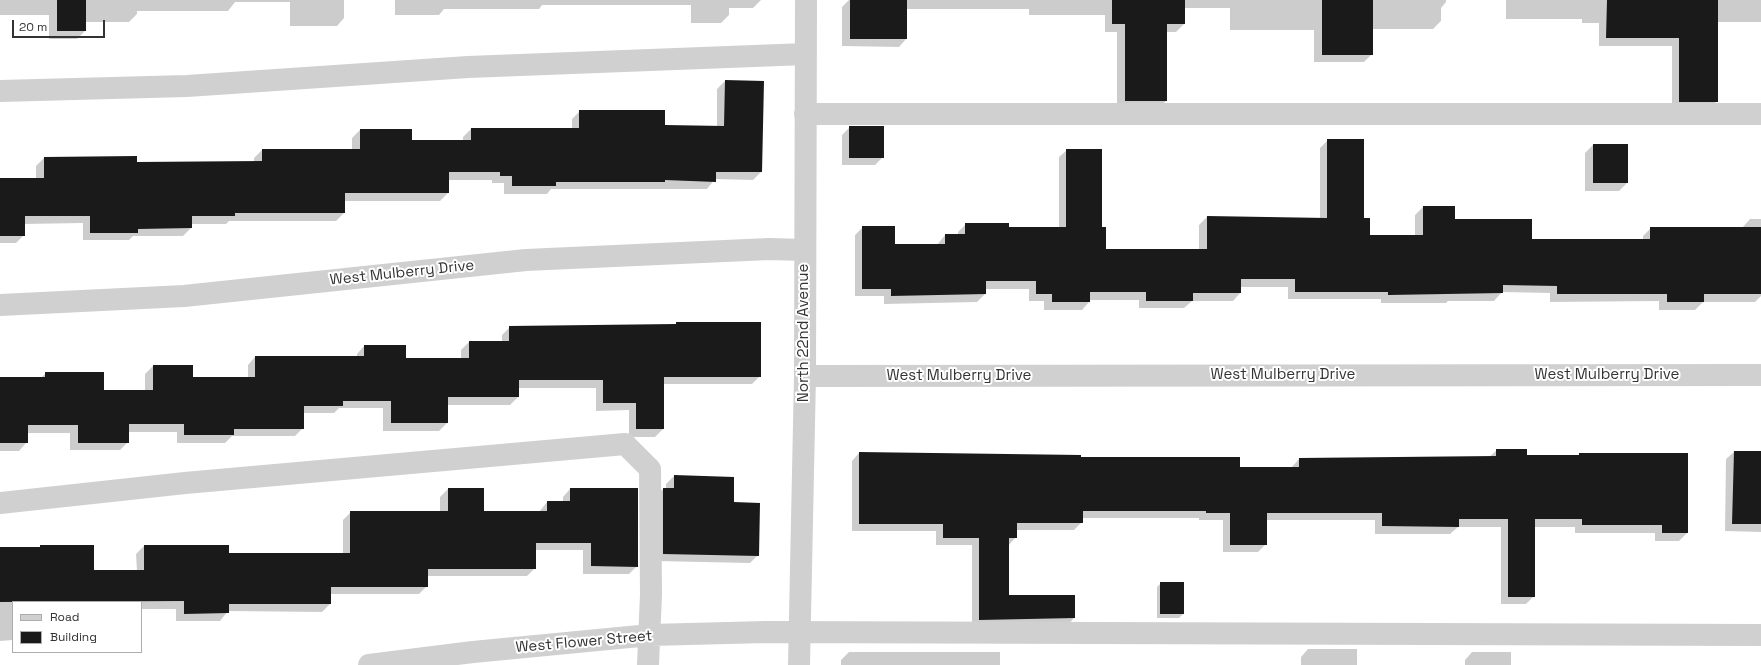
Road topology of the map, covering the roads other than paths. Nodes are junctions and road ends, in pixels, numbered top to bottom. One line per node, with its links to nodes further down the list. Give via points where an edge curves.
1 (806, 0): 2 (street, North 22nd Avenue)
2 (806, 54): 3 (street, via 468,67 187,86); 4 (street, North 22nd Avenue)
3 (0, 91)
4 (805, 114): 5 (street); 6 (street, North 22nd Avenue)
5 (1761, 114)
6 (805, 250): 7 (street, West Mulberry Drive, via 769,249 526,260 184,296); 9 (street, North 22nd Avenue)
7 (0, 305)
8 (1761, 375): 9 (street, West Mulberry Drive)
9 (804, 376): 11 (street, North 22nd Avenue)
10 (0, 503): 13 (street, via 184,483 625,444 650,469)
11 (799, 631): 12 (street, West Flower Street); 13 (street, West Flower Street); 16 (street, North 22nd Avenue)
12 (1761, 634)
13 (650, 635): 14 (street, West Flower Street); 15 (street)
14 (369, 665)
15 (648, 665)
16 (799, 665)

